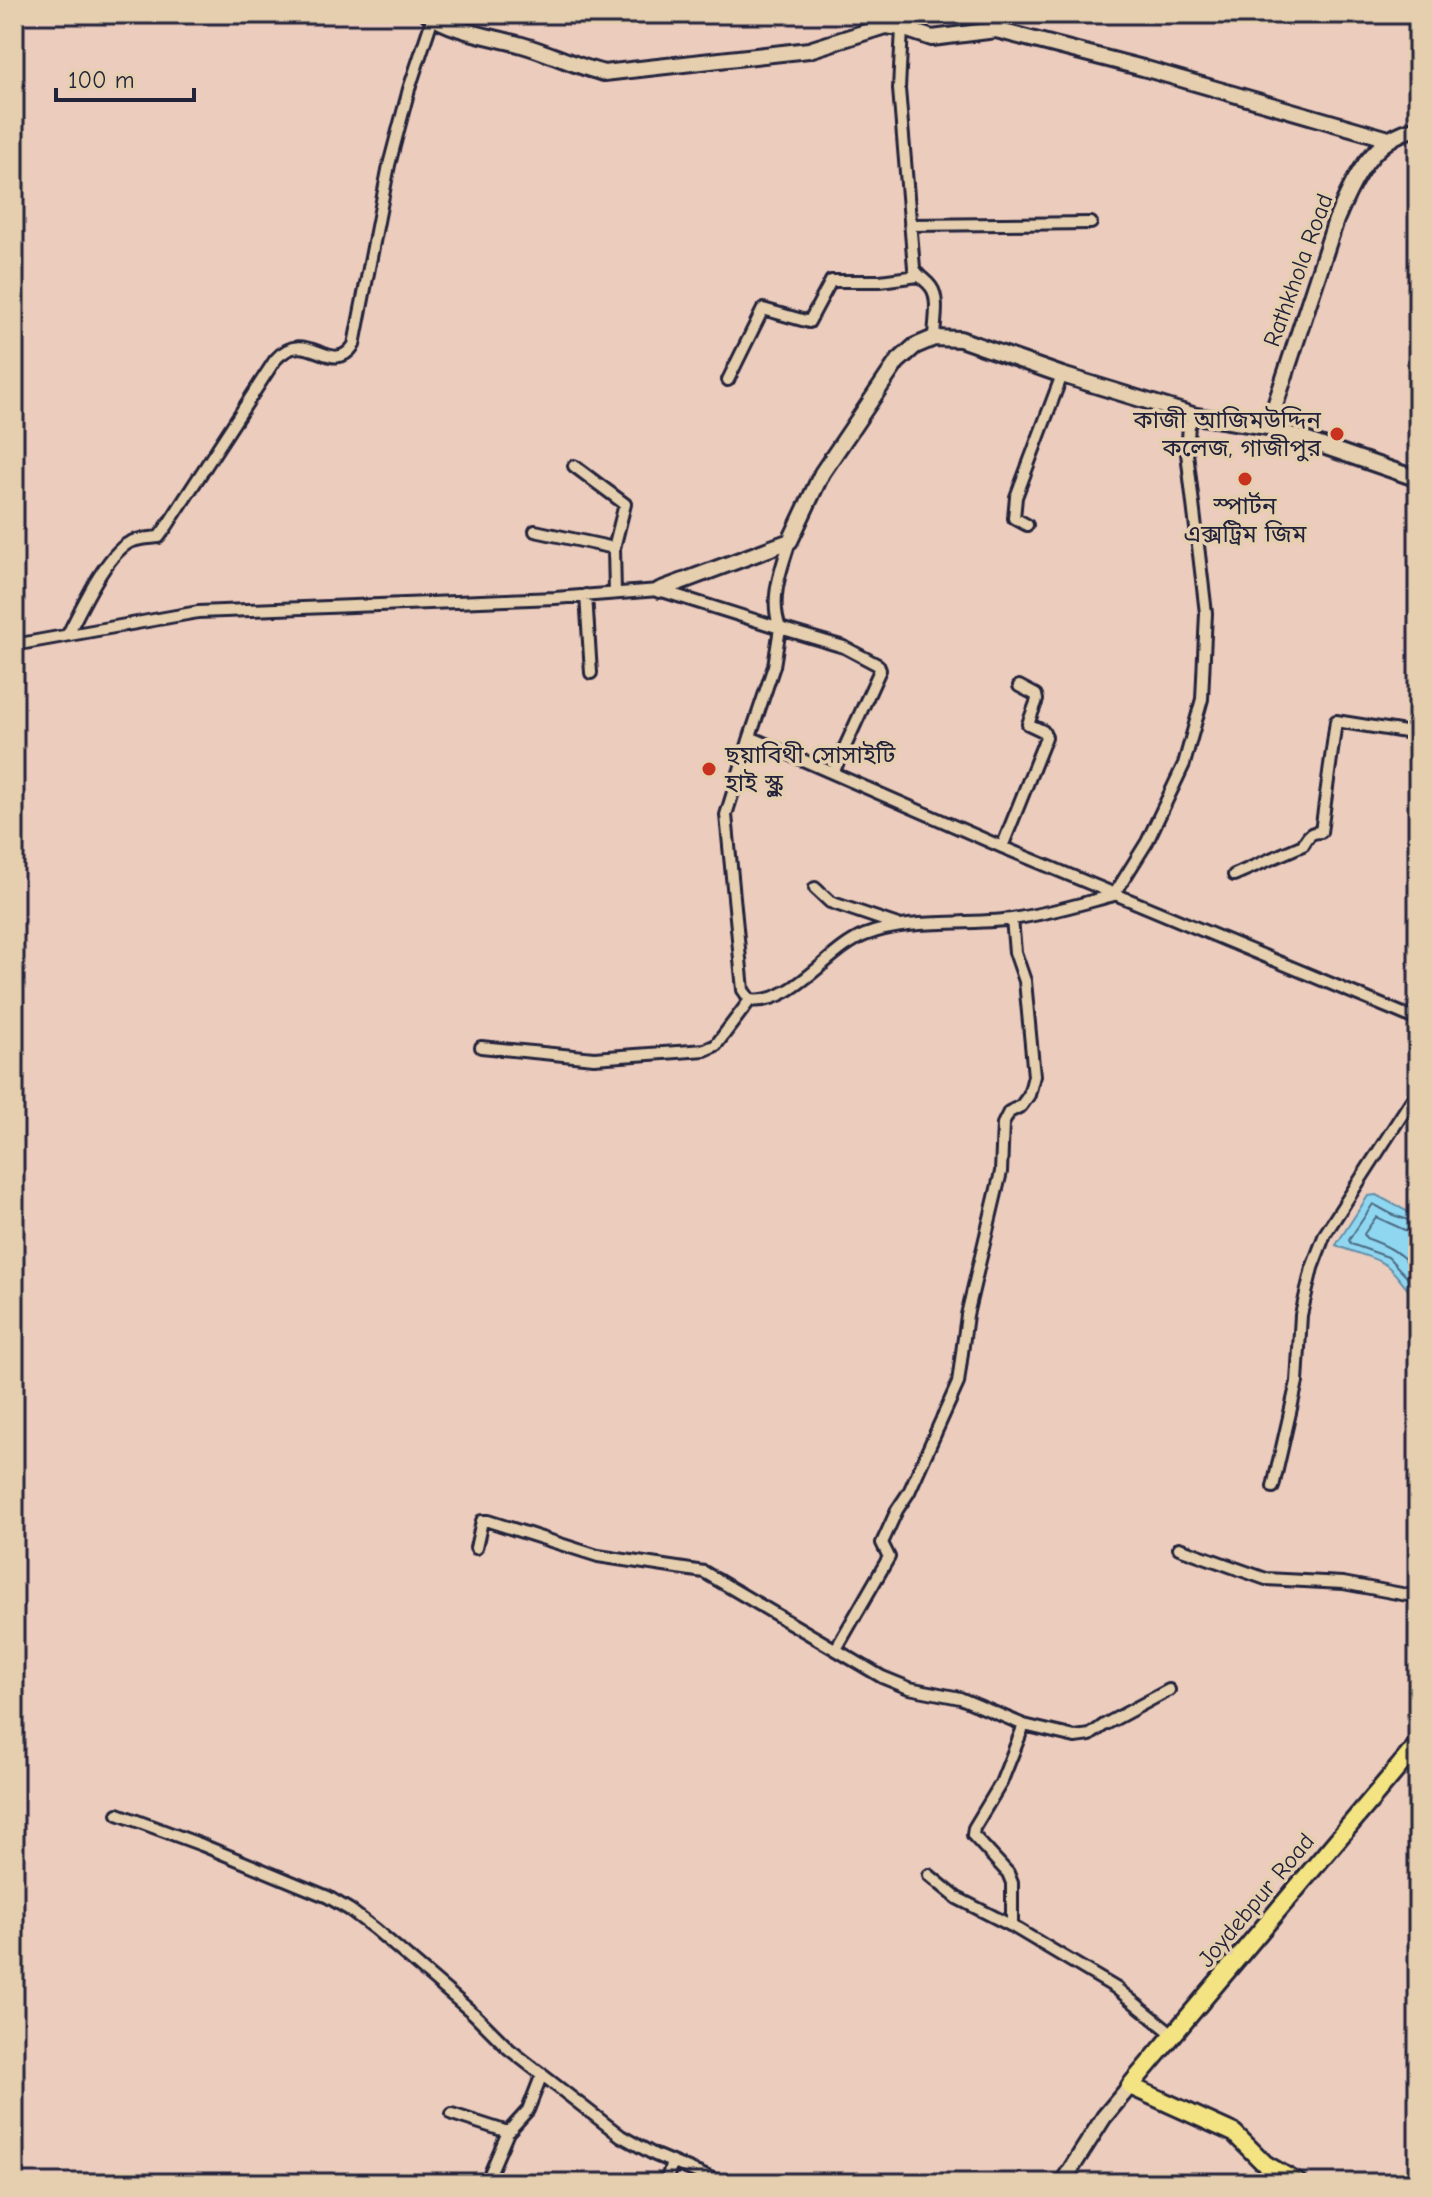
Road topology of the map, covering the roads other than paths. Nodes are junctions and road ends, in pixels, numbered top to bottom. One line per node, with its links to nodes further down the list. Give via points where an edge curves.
1 (859, 14): 3 (street)
2 (430, 16): 3 (main road, via 604,73 809,50); 25 (street, via 389,165 354,345 340,357 285,348 159,537 123,547 99,575)
3 (885, 26): 4 (main road)
4 (902, 28): 6 (main road, via 932,38 996,30); 8 (street, via 899,89)
5 (1418, 128): 6 (main road)
6 (1389, 139): 14 (main road, Rathkhola Road, via 1358,174 1336,220)
7 (1091, 223): 8 (street)
8 (910, 225): 9 (street)
9 (918, 276): 10 (street, via 935,297); 12 (street, via 831,281 809,322 763,309)
10 (934, 338): 11 (main road, via 960,339); 19 (main road, via 897,362 822,473)
11 (1062, 375): 13 (main road); 17 (street, via 1016,497 1014,518)
12 (728, 380)
13 (1196, 416): 14 (main road); 35 (street, via 1189,425 1187,453 1206,613 1202,699 1184,764 1147,842)
14 (1268, 427): 16 (main road)
15 (574, 466): 20 (street, via 625,504)
16 (1418, 479)
17 (1027, 525)
18 (535, 531): 20 (street)
19 (790, 541): 21 (main road); 24 (street, via 774,602)
20 (614, 548): 22 (street)
21 (659, 590): 22 (street); 24 (street)
22 (615, 593): 23 (street)
23 (586, 595): 25 (street, via 198,612); 27 (street)
24 (780, 628): 30 (street, via 774,666); 31 (street, via 844,647 880,670)
25 (68, 634): 26 (street)
26 (14, 645)
27 (591, 673)
28 (1019, 686): 32 (street, via 1037,697 1028,724 1046,737)
29 (1418, 734): 33 (street, via 1336,721 1321,832)
30 (750, 737): 31 (street); 38 (street, via 726,815 743,990)
31 (833, 773): 32 (street)
32 (1002, 847): 35 (street)
33 (1234, 875)
34 (815, 888): 37 (street, via 830,902)
35 (1114, 895): 36 (street); 39 (street)
36 (1012, 919): 37 (street); 46 (street, via 1025,981 1034,1076 1029,1095 1003,1124 1001,1172 967,1315 958,1383 885,1534 882,1543 889,1557)
37 (900, 926): 38 (street, via 864,935 764,1002)
38 (750, 1000): 40 (street, via 716,1045 705,1050 594,1058)
39 (1418, 1020)
40 (481, 1047)
41 (1418, 1090): 42 (street, via 1325,1234 1312,1268 1301,1315 1297,1382)
42 (1273, 1487)
43 (476, 1548): 46 (street, via 482,1521 488,1521 598,1556 704,1572)
44 (1179, 1548): 45 (street, via 1266,1579 1343,1583)
45 (1418, 1597)
46 (836, 1649): 48 (street, via 909,1688 960,1698)
47 (1169, 1690): 48 (street, via 1090,1735 1075,1737)
48 (1024, 1725): 52 (street, via 973,1835 1008,1873)
49 (1418, 1744): 53 (main road, Joydebpur Road)
50 (118, 1814): 54 (street, via 350,1910)
51 (929, 1875): 52 (street, via 957,1898)
52 (1012, 1926): 53 (street, via 1116,1988)
53 (1174, 2035): 55 (main road, Joydebpur Road)
54 (542, 2074): 57 (street, via 528,2110); 58 (street, via 621,2136)
55 (1130, 2086): 62 (main road); 63 (main road, via 1234,2133 1265,2164)
56 (452, 2114): 57 (street)
57 (508, 2132): 59 (street)
58 (672, 2162): 60 (street); 61 (street)
59 (486, 2183)
60 (666, 2183)
61 (722, 2183)
62 (1062, 2183)
63 (1298, 2183)

